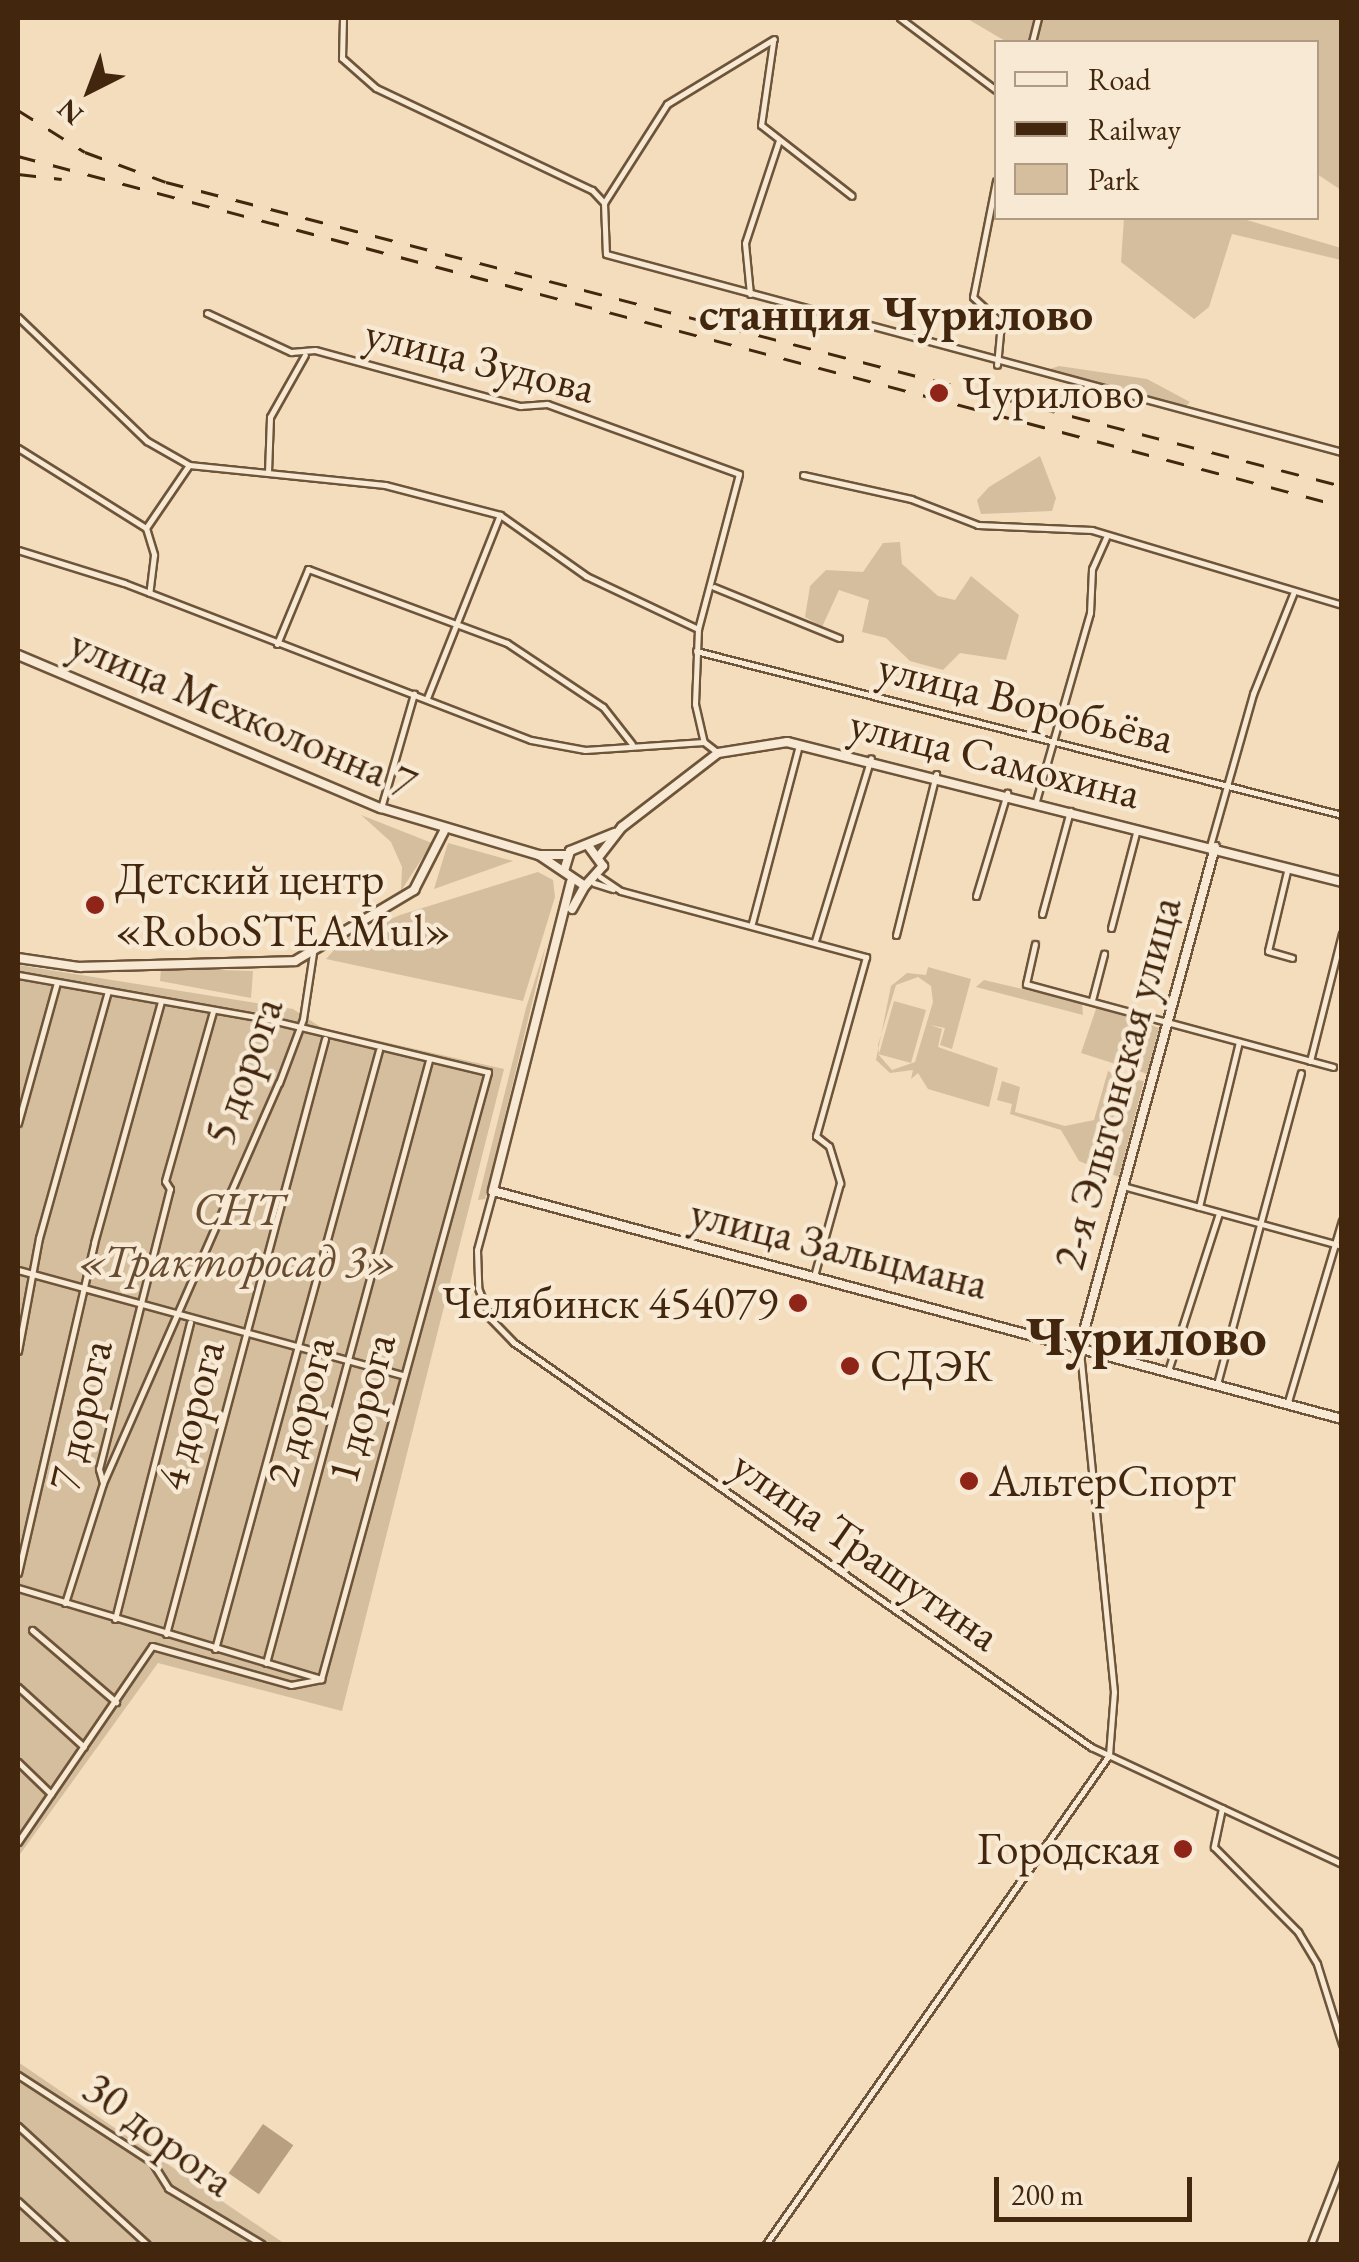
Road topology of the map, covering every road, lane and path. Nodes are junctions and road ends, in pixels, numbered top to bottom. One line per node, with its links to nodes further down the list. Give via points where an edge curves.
1 (342, 18): 7 (street, via 342,58 376,88 592,190)
2 (900, 18): 3 (street)
3 (994, 88)
4 (780, 140): 6 (street); 7 (street, via 762,126 774,39 667,104); 8 (street, via 745,243)
5 (994, 191): 12 (street, via 973,297 1001,323)
6 (852, 196)
7 (604, 204): 8 (street, via 606,254)
8 (750, 294): 12 (street)
9 (207, 314): 11 (street, улица Зудова)
10 (18, 316): 15 (street, via 147,441)
11 (305, 355): 16 (street, via 270,416); 22 (street, улица Зудова, via 315,350 520,406 547,404 739,474)
12 (997, 365): 14 (street)
13 (18, 448): 19 (street)
14 (1342, 452)
15 (189, 465): 16 (street); 19 (street)
16 (268, 473): 18 (street, via 385,485)
17 (803, 475): 20 (street, via 912,499 978,524 1092,530)
18 (500, 515): 26 (street); 27 (street, via 586,576)
19 (146, 528): 23 (street, via 154,554)
20 (1106, 538): 24 (street); 37 (street, via 1092,569 1090,612)
21 (18, 550): 23 (street)
22 (714, 586): 27 (street); 28 (street, улица Воробьёва)
23 (148, 593): 29 (street)
24 (1293, 594): 25 (street); 41 (street)
25 (1342, 606)
26 (456, 619): 29 (street, via 308,569); 33 (street); 36 (street, via 603,707)
27 (698, 629): 30 (street)
28 (839, 638)
29 (277, 644): 32 (street)
30 (696, 651): 34 (street); 37 (street, улица Воробьёва)
31 (18, 654): 44 (street, улица Мехколонна 7)
32 (414, 694): 33 (street); 44 (street)
33 (427, 698): 36 (street, via 564,748)
34 (704, 742): 36 (street); 38 (street)
35 (800, 742): 38 (street, улица Самохина); 39 (street, улица Самохина); 63 (street)
36 (632, 744)
37 (1052, 745): 41 (street, улица Воробьёва); 43 (street)
38 (718, 753): 49 (street)
39 (871, 758): 40 (street, улица Самохина); 67 (street)
40 (936, 774): 42 (street, улица Самохина); 66 (street)
41 (1227, 784): 46 (street, улица Воробьёва); 51 (street)
42 (1007, 793): 43 (street, улица Самохина); 60 (street)
43 (1036, 801): 45 (street, улица Самохина)
44 (381, 808): 48 (street, улица Мехколонна 7)
45 (1070, 810): 47 (street, улица Самохина); 62 (street)
46 (1342, 815)
47 (1138, 828): 51 (street, улица Самохина); 64 (street)
48 (444, 830): 52 (street, улица Мехколонна 7); 69 (street, via 414,890)
49 (618, 831): 50 (street); 54 (street)
50 (589, 847): 53 (street); 54 (street)
51 (1213, 847): 55 (street, улица Самохина); 79 (street, 2-я Эльтонская улица)
52 (539, 855): 53 (street); 56 (street)
53 (566, 855): 56 (street)
54 (600, 856): 58 (street)
55 (1288, 868): 59 (street, улица Самохина); 72 (street, via 1268,951)
56 (564, 871): 57 (street)
57 (571, 882): 58 (street); 61 (street)
58 (593, 882): 61 (street); 63 (street)
59 (1342, 882)
60 (976, 896)
61 (569, 913): 90 (street)
62 (1042, 914)
63 (752, 924): 67 (street)
64 (1110, 928)
65 (1342, 934): 85 (street)
66 (896, 936)
67 (816, 941): 99 (street, via 866,957 816,1136 829,1146 840,1183)
68 (1036, 944): 76 (street, via 1026,984)
69 (314, 952): 71 (street, via 268,964 80,967); 80 (street, 5 дорога)
70 (1104, 954): 76 (street)
71 (18, 958)
72 (1292, 958)
73 (18, 976): 74 (street, 1 дорога)
74 (57, 982): 75 (street, 1 дорога); 88 (street)
75 (108, 991): 77 (street, 1 дорога); 98 (street)
76 (1092, 1000): 79 (street)
77 (161, 1002): 78 (street, 1 дорога); 100 (street)
78 (213, 1011): 80 (street, 1 дорога); 101 (street, 7 дорога)
79 (1166, 1018): 82 (street); 89 (street, 2-я Эльтонская улица)
80 (298, 1030): 81 (street, 1 дорога); 102 (street, 5 дорога)
81 (324, 1039): 83 (street, 1 дорога); 104 (street, 4 дорога)
82 (1238, 1042): 85 (street); 91 (street)
83 (378, 1050): 84 (street, 1 дорога); 106 (street)
84 (429, 1060): 108 (street, 2 дорога); 110 (street, 1 дорога, via 488,1072)
85 (1310, 1061): 86 (street)
86 (1333, 1068)
87 (1300, 1073): 94 (street)
88 (18, 1123)
89 (1122, 1186): 91 (street); 105 (street, 2-я Эльтонская улица)
90 (493, 1191): 99 (street, улица Зальцмана); 127 (street, улица Трашутина, via 476,1270 483,1304 501,1332)
91 (1199, 1207): 92 (street)
92 (1220, 1212): 94 (street); 109 (street)
93 (1342, 1221): 95 (street)
94 (1263, 1225): 95 (street); 111 (street)
95 (1331, 1244): 96 (street); 112 (street)
96 (1342, 1246)
97 (18, 1270): 98 (street)
98 (30, 1273): 100 (street); 107 (street)
99 (814, 1276): 105 (street, улица Зальцмана)
100 (87, 1292): 101 (street); 115 (street)
101 (138, 1307): 102 (street); 114 (street, 7 дорога, via 99,1469)
102 (179, 1318): 103 (street); 114 (street, 5 дорога)
103 (190, 1322): 104 (street); 118 (street)
104 (244, 1336): 106 (street); 120 (street, 4 дорога)
105 (1080, 1346): 109 (street, улица Зальцмана); 127 (street, 2-я Эльтонская улица, via 1114,1692)
106 (295, 1350): 108 (street); 121 (street)
107 (18, 1351)
108 (348, 1362): 110 (street); 122 (street, 2 дорога)
109 (1168, 1371): 111 (street, улица Зальцмана)
110 (403, 1375): 123 (street, 1 дорога)
111 (1216, 1385): 112 (street, улица Зальцмана)
112 (1287, 1404): 113 (street, улица Зальцмана)
113 (1342, 1419)
114 (103, 1484): 117 (street, 7 дорога)
115 (18, 1573)
116 (18, 1588): 117 (street)
117 (65, 1603): 118 (street)
118 (115, 1619): 120 (street)
119 (32, 1630): 125 (street)
120 (166, 1634): 121 (street)
121 (216, 1649): 122 (street)
122 (266, 1663): 123 (street)
123 (322, 1678): 125 (street, via 292,1685 152,1646)
124 (18, 1687): 126 (street)
125 (116, 1702): 126 (street)
126 (84, 1747): 129 (street)
127 (1109, 1756): 130 (street, улица Трашутина); 141 (street)
128 (18, 1762): 129 (street)
129 (51, 1794): 131 (street)
130 (1222, 1806): 132 (street, улица Трашутина); 133 (street, via 1214,1847 1298,1932 1317,1964)
131 (18, 1839)
132 (1342, 1864)
133 (1342, 2044)
134 (18, 2075): 140 (street, 30 дорога, via 152,2162 168,2188)
135 (18, 2126): 139 (street)
136 (1342, 2164): 142 (street)
137 (18, 2202): 138 (street)
138 (64, 2244)
139 (146, 2244)
140 (262, 2244)
141 (766, 2244)
142 (1311, 2244)

